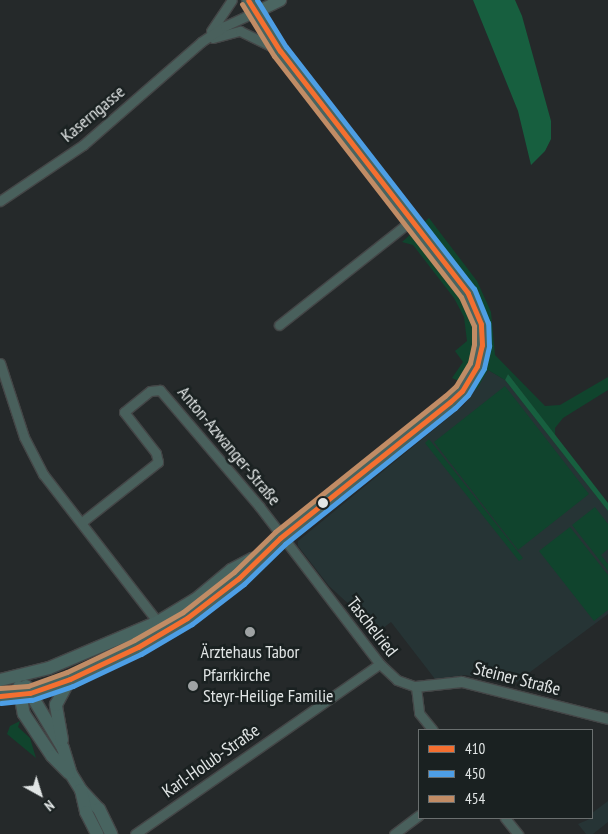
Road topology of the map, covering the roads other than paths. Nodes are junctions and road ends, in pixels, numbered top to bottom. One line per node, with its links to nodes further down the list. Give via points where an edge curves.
1 (232, 0): 5 (street, Kaserngasse, via 221,20)
2 (248, 0): 4 (main road)
3 (280, 0): 4 (main road)
4 (255, 12): 5 (street, Kaserngasse); 6 (main road)
5 (201, 42): 6 (street, Kaserngasse, via 240,31); 7 (street, Kaserngasse, via 79,149)
6 (280, 51): 8 (main road)
7 (0, 201)
8 (412, 220): 9 (street); 12 (main road, via 474,302 482,335 477,366 462,391 450,402)
9 (278, 325)
10 (0, 363): 11 (street, via 33,457)
11 (82, 522): 12 (street, Anton-Azwanger-Straße, via 159,460 124,412 155,388 171,400 259,506); 14 (street)
12 (280, 538): 13 (main road); 15 (street, Taschelried)
13 (259, 555): 14 (main road, via 231,570 196,599); 17 (main road, via 239,578 172,628)
14 (158, 622): 16 (main road)
15 (380, 664): 19 (street, Taschelried, via 397,680); 31 (street, Karl-Holub-Straße)
16 (20, 677): 18 (main road); 20 (main road)
17 (70, 678): 20 (main road); 24 (main road, via 56,705)
18 (0, 680)
19 (416, 687): 22 (street, Steiner Straße, via 462,682); 23 (street, via 419,713)
20 (24, 694): 21 (main road); 24 (main road); 25 (main road, via 24,714 36,734)
21 (0, 696)
22 (608, 719)
23 (432, 729)
24 (63, 748): 25 (main road)
25 (71, 774): 26 (main road)
26 (81, 790): 29 (main road, via 86,812); 30 (main road, via 96,805)
27 (418, 816): 32 (street)
28 (506, 819): 33 (street)
29 (97, 834)
30 (111, 834)
31 (135, 834)
32 (394, 834)
33 (518, 834)

